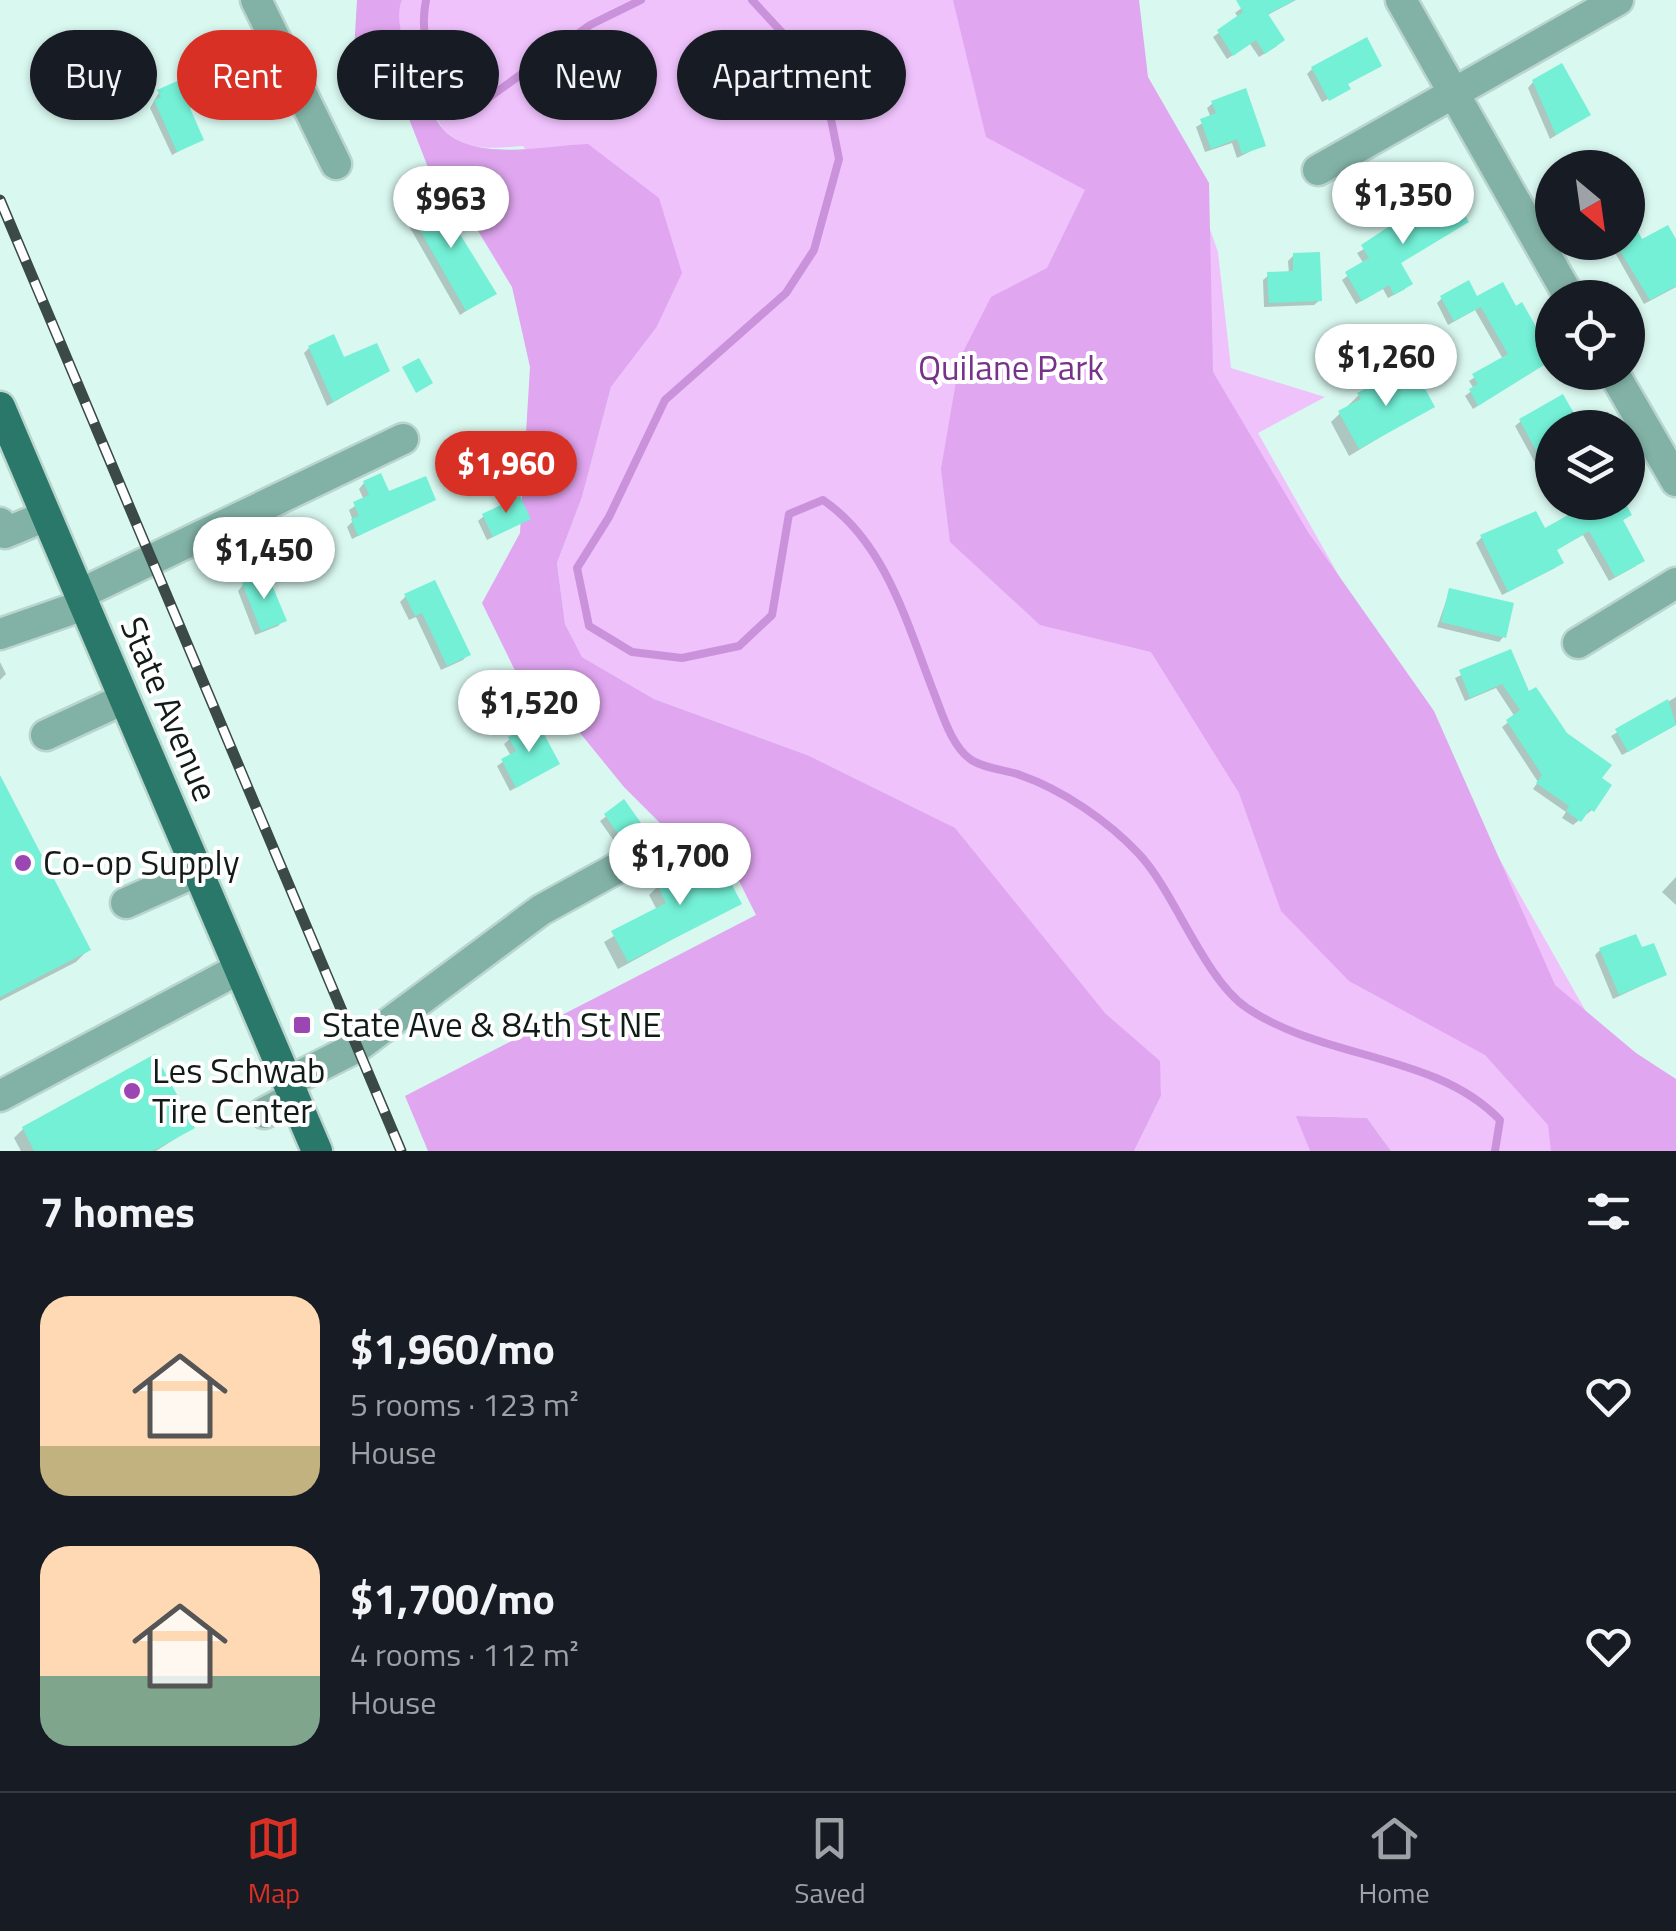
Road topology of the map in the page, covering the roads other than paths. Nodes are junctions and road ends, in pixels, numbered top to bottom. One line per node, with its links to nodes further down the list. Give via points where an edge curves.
1 (256, 0): 5 (street)
2 (1402, 0): 4 (street)
3 (1618, 0): 4 (street)
4 (1452, 94): 6 (street); 7 (street)
5 (336, 164)
6 (1318, 170)
7 (1560, 280)
8 (1623, 390): 11 (street)
9 (2, 416): 12 (main road, State Avenue)
10 (403, 439): 15 (street)
11 (1676, 481)
12 (46, 516): 13 (street); 15 (main road, State Avenue)
13 (2, 535)
14 (1676, 584): 17 (street)
15 (82, 600): 16 (street); 18 (main road, State Avenue)
16 (0, 634)
17 (1578, 643)
18 (124, 699): 19 (street); 21 (main road, State Avenue)
19 (46, 735)
20 (619, 867): 24 (street, via 540,910)
21 (198, 871): 22 (street); 23 (main road, State Avenue)
22 (126, 903)
23 (239, 969): 24 (main road, State Avenue); 25 (street)
24 (291, 1090): 26 (street); 27 (main road, State Avenue)
25 (0, 1096)
26 (264, 1112)
27 (313, 1150)

